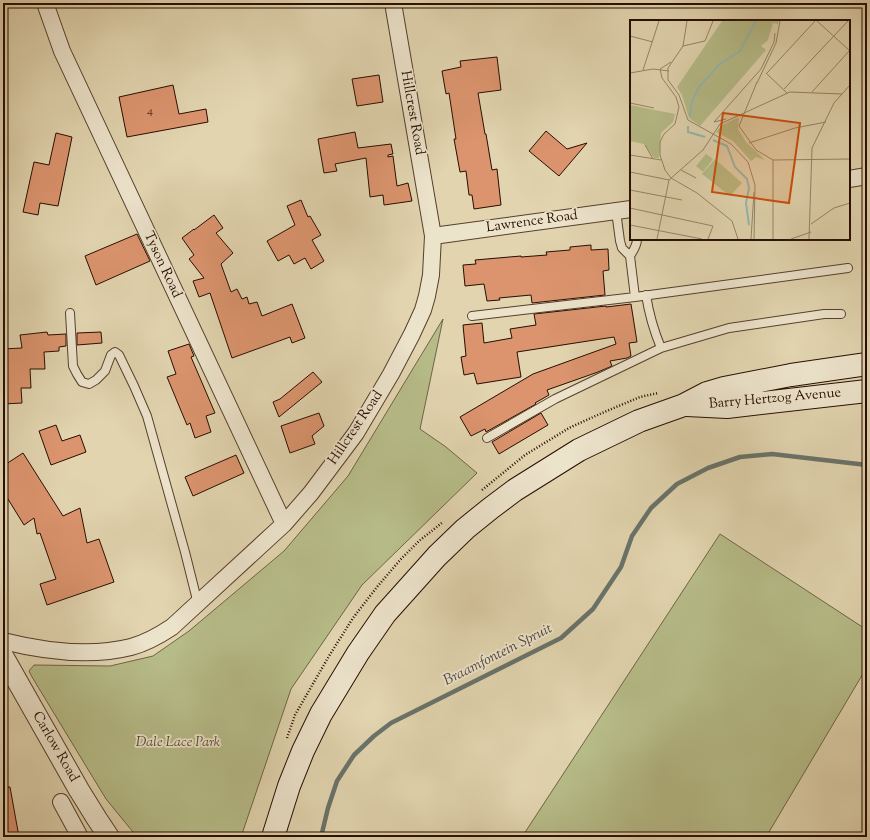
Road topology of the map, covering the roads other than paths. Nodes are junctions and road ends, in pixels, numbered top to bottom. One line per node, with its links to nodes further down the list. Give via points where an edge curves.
1 (44, 3): 20 (street, Tyson Road, via 62,51)
2 (393, 3): 6 (street, Hillcrest Road)
3 (867, 176): 4 (street)
4 (850, 179)
5 (624, 210): 6 (street, Lawrence Road); 8 (lane, via 620,241 622,248)
6 (433, 236): 20 (street, Hillcrest Road, via 427,296 405,348 356,433)
7 (636, 240): 8 (lane, via 635,249)
8 (630, 256): 11 (lane)
9 (848, 268): 10 (lane)
10 (646, 295): 11 (lane); 15 (lane)
11 (635, 297): 14 (lane)
12 (70, 313): 21 (lane, via 73,366 82,382 89,384 96,380 105,371 111,355 115,352 119,355 134,386 147,416)
13 (841, 314): 15 (lane, via 824,314 729,328)
14 (472, 316)
15 (660, 348): 19 (lane, via 555,399)
16 (867, 364): 18 (main road, Barry Hertzog Avenue, via 724,388 707,393)
17 (867, 391): 18 (main road, Barry Hertzog Avenue, via 727,407)
18 (684, 405): 27 (main road, Barry Hertzog Avenue, via 640,421 578,450 490,508 437,556 386,614 358,653 321,714 289,786)
19 (487, 438)
20 (284, 524): 21 (street, Hillcrest Road)
21 (198, 604): 22 (street, Hillcrest Road, via 161,635 132,647 89,652 62,651)
22 (3, 641)
23 (3, 656): 26 (street, Carlow Road, via 79,790)
24 (61, 802): 25 (street)
25 (80, 837)
26 (110, 837)
27 (273, 837)

